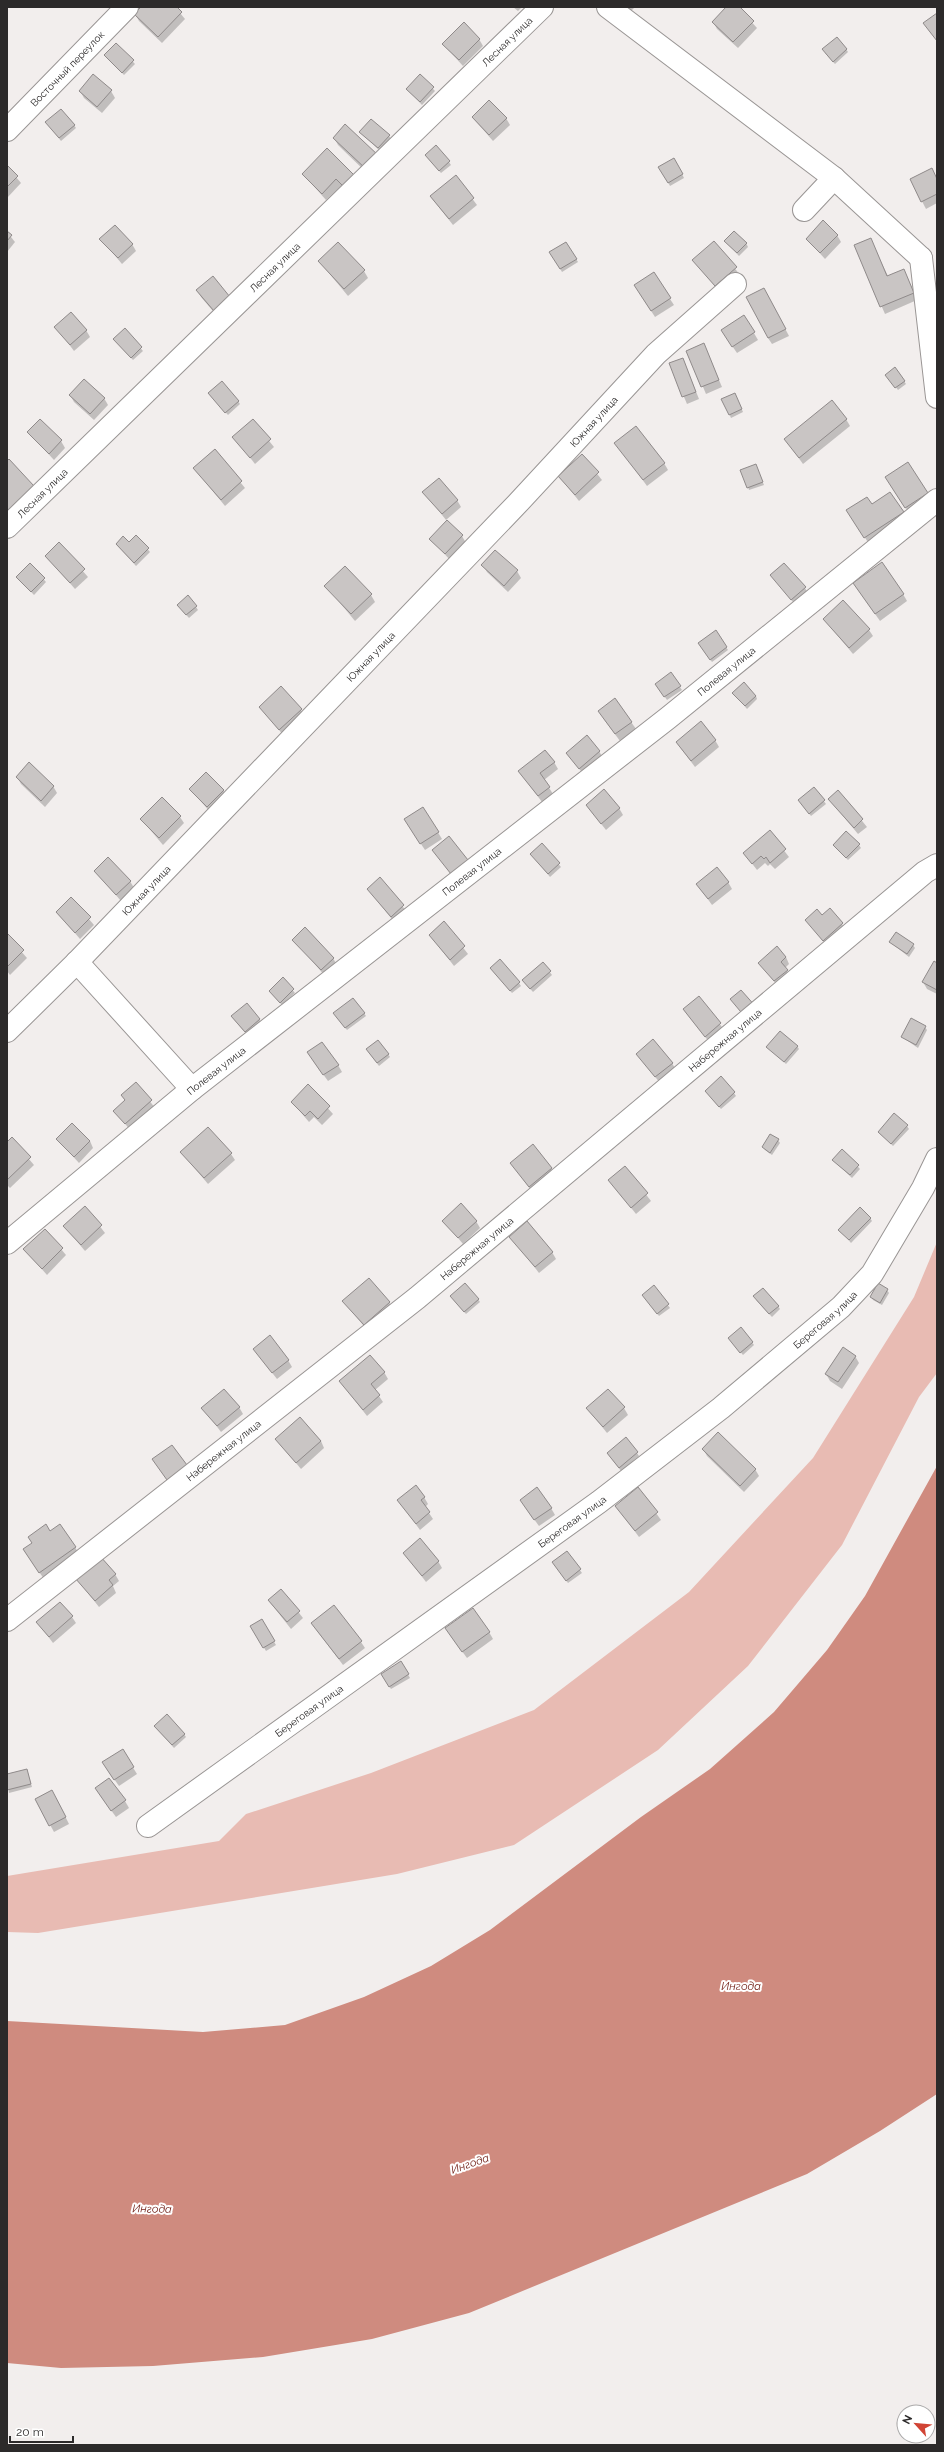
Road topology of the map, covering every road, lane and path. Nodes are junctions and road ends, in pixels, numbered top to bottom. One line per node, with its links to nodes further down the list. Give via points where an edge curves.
1 (127, 7): 4 (street, Восточный переулок)
2 (542, 7): 11 (street, Лесная улица)
3 (608, 7): 5 (street)
4 (7, 130)
5 (834, 178): 6 (street); 7 (street)
6 (804, 210)
7 (929, 254): 9 (street)
8 (735, 284): 13 (street, Южная улица, via 656,354 512,510)
9 (937, 397)
10 (937, 500): 15 (street, Полевая улица, via 668,718)
11 (7, 527)
12 (937, 865): 18 (street, Набережная улица, via 919,877 417,1298)
13 (77, 962): 14 (street, Южная улица); 15 (street)
14 (7, 1031)
15 (192, 1089): 17 (street, Полевая улица)
16 (937, 1159): 19 (street, Береговая улица, via 923,1188 872,1274 841,1308 721,1408 599,1502)
17 (7, 1243)
18 (7, 1620)
19 (148, 1826)

